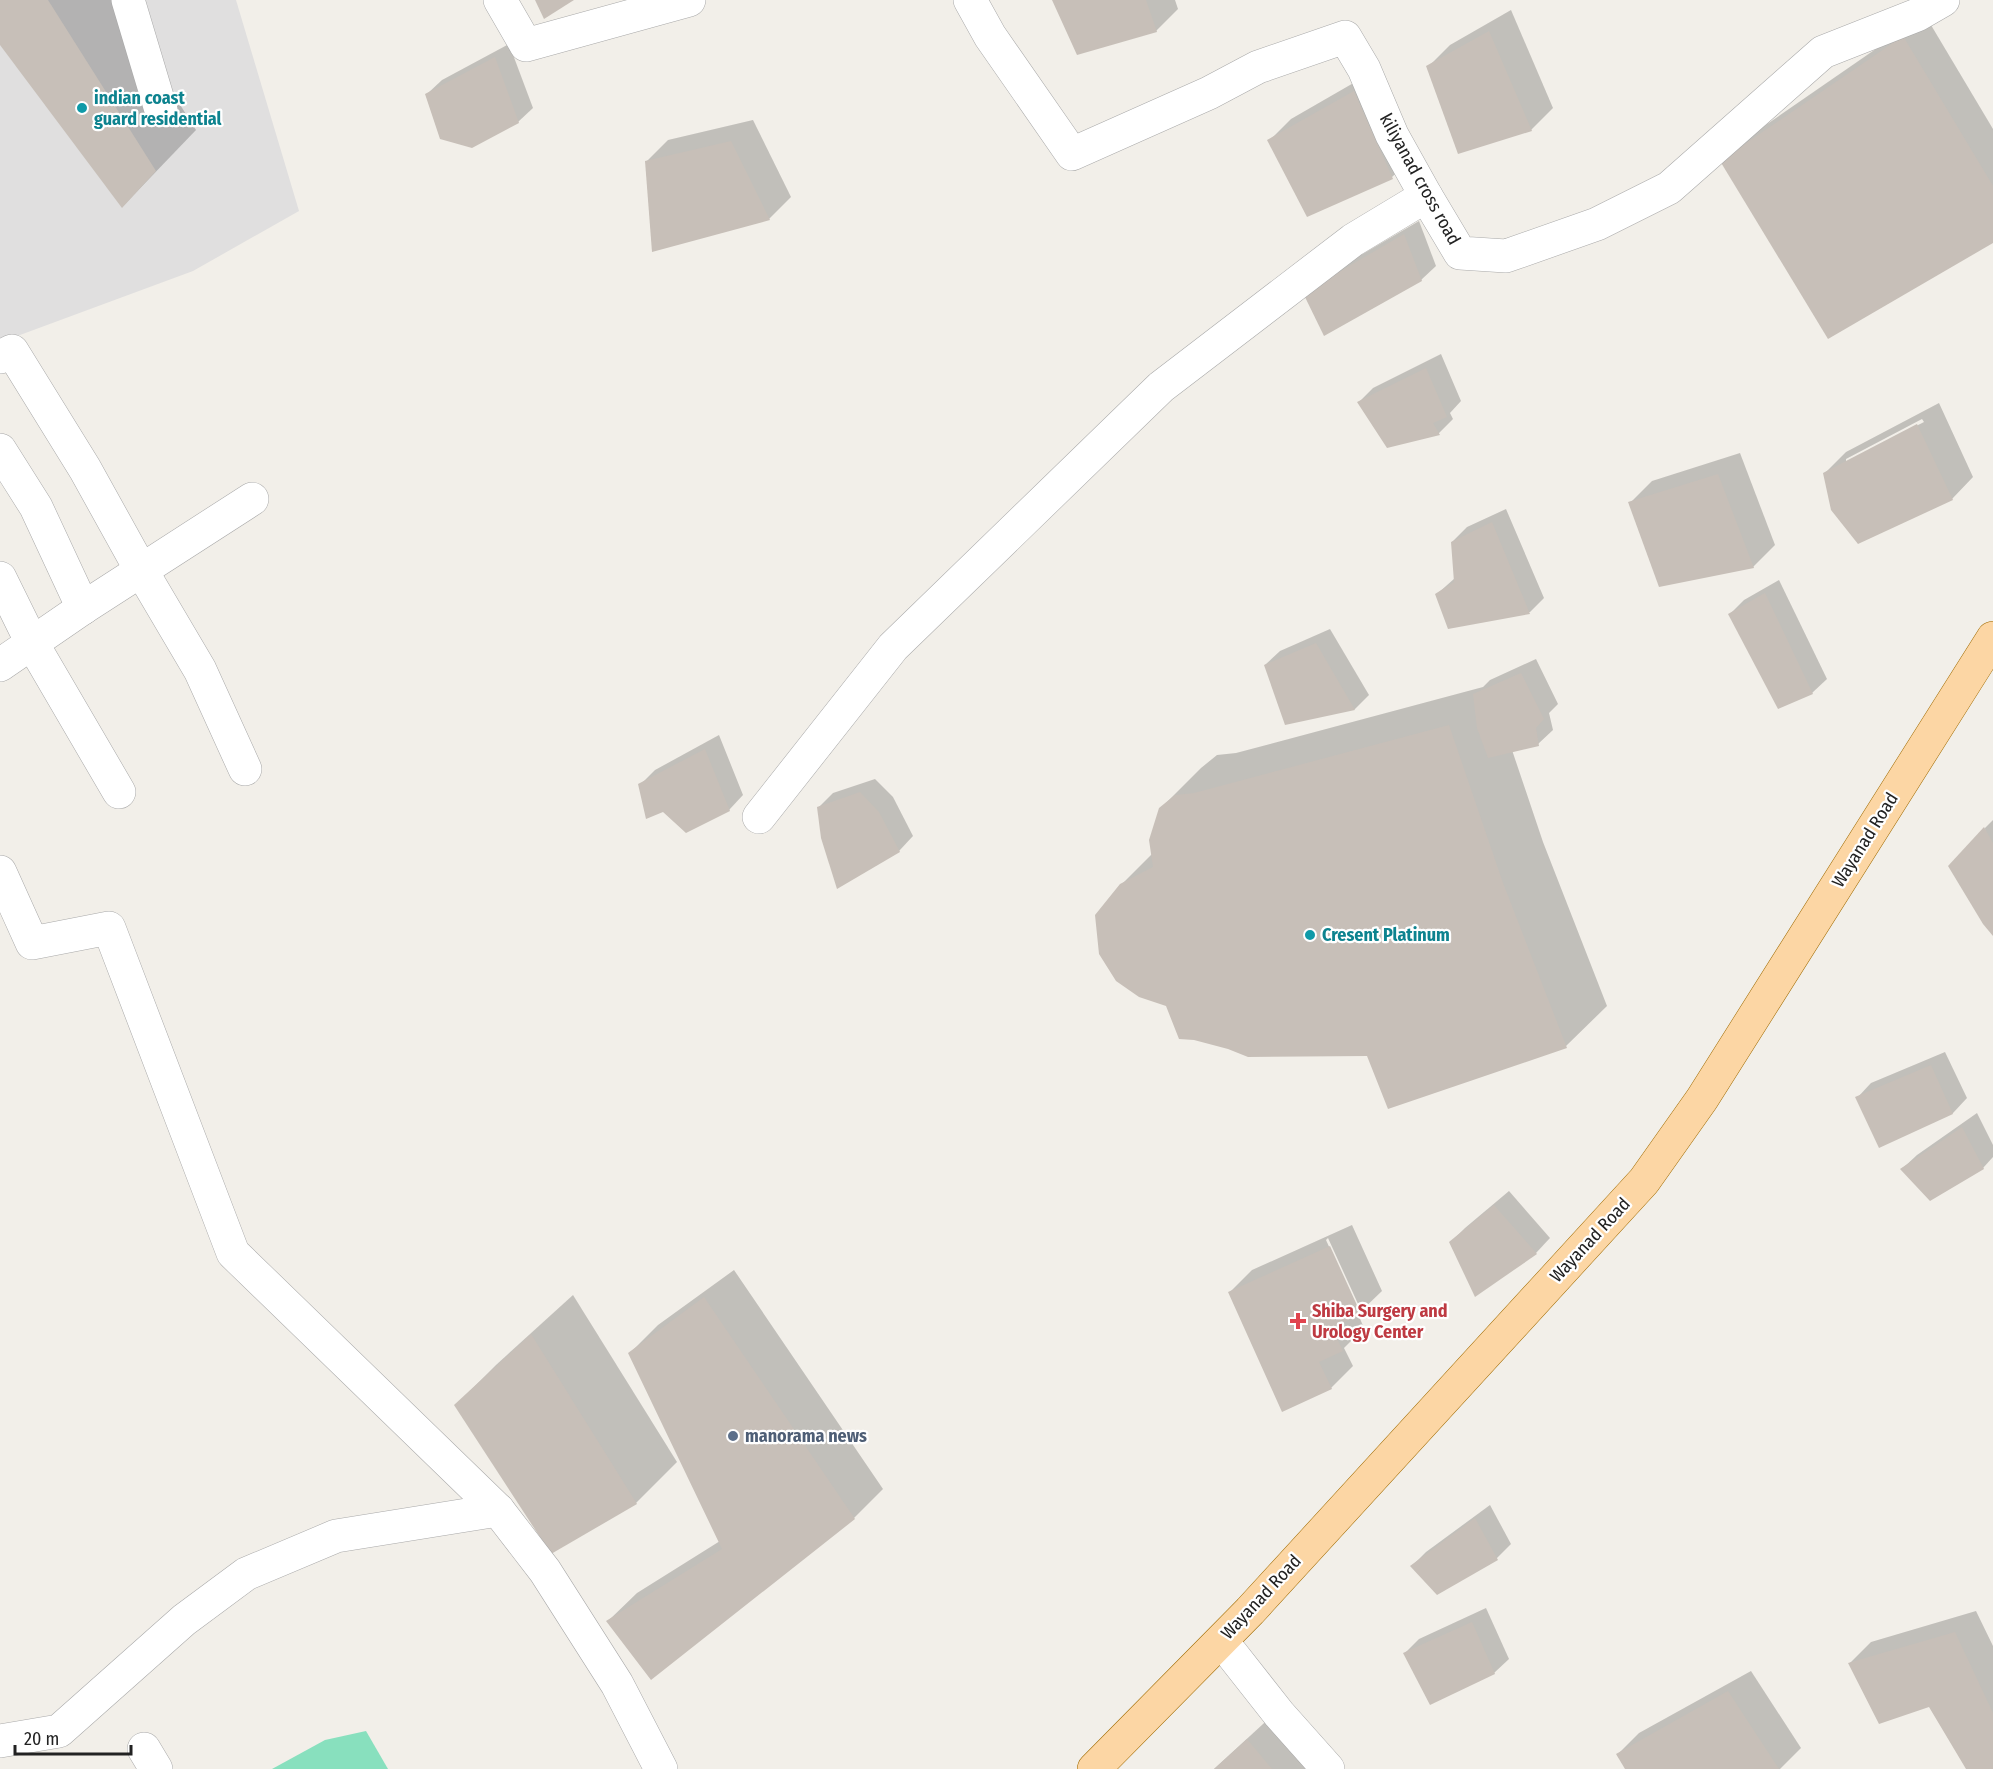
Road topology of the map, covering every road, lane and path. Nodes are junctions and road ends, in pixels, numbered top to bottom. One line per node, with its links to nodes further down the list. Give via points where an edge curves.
1 (128, 0): 6 (street)
2 (500, 0): 3 (street, via 526,45)
3 (689, 0)
4 (970, 0): 7 (street, kiliyanad cross road, via 990,36 1072,154 1258,67 1345,37)
5 (1943, 0): 7 (street, kiliyanad cross road, via 1917,15 1823,52 1669,188 1597,224 1506,256 1460,254)
6 (161, 111)
7 (1426, 196): 19 (street, via 1353,240 1161,387 893,647)
8 (0, 357): 11 (street, via 12,351 85,469)
9 (0, 450): 13 (street, via 36,507)
10 (252, 499): 11 (street)
11 (141, 570): 13 (street); 17 (street, via 200,670)
12 (0, 578): 15 (street)
13 (83, 608): 15 (street)
14 (1993, 638): 23 (main road, Wayanad Road, via 1702,1099 1644,1181)
15 (32, 643): 16 (street); 18 (street)
16 (0, 665)
17 (245, 769)
18 (119, 792)
19 (759, 817)
20 (0, 872): 21 (street)
21 (12, 926): 22 (street, via 32,943 109,928 233,1253)
22 (498, 1510): 24 (street, via 336,1536 246,1574 184,1620 59,1731); 25 (street, via 545,1571 617,1684)
23 (1218, 1644): 26 (main road, Wayanad Road); 27 (street, via 1231,1653)
24 (0, 1741)
25 (661, 1769)
26 (1094, 1769)
27 (1328, 1769)

